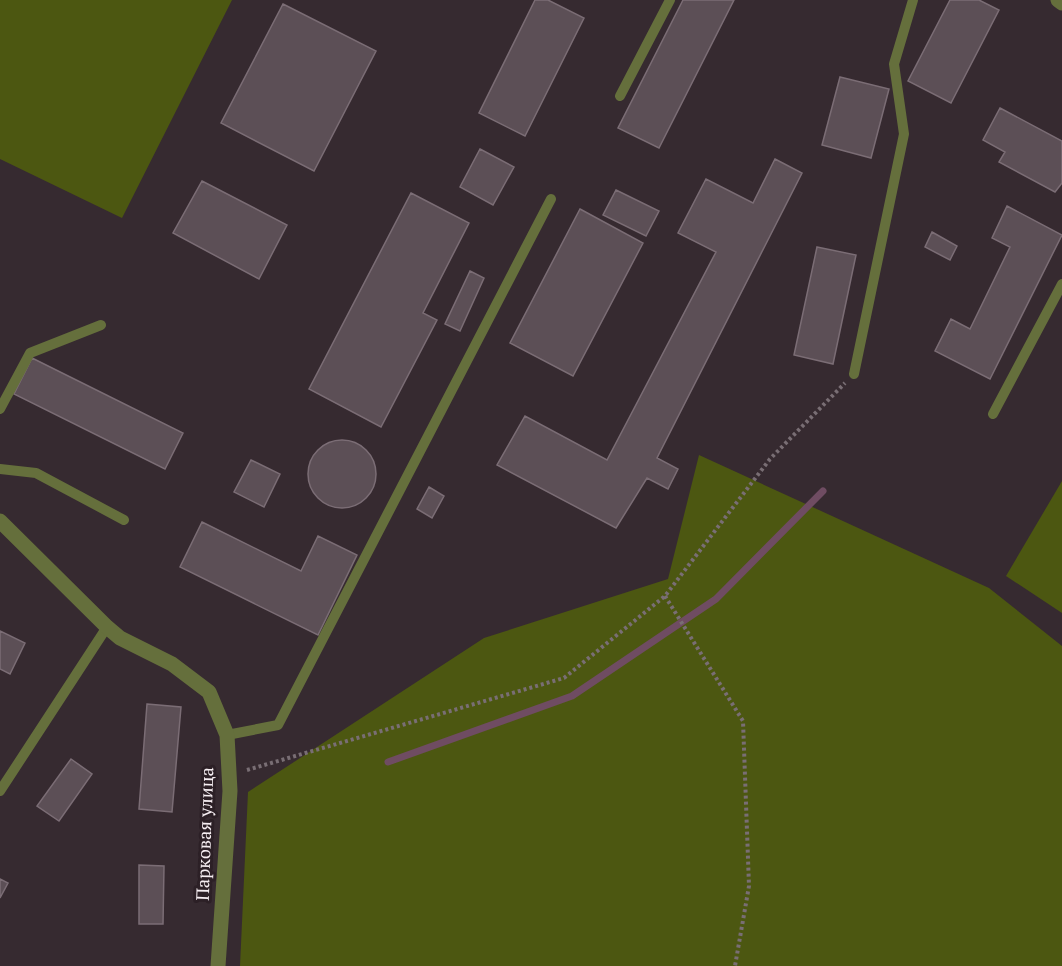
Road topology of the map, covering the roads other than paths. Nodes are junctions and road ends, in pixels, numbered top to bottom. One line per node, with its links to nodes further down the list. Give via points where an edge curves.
1 (670, 0): 3 (lane)
2 (914, 0): 7 (lane, via 894,64 904,134)
3 (620, 96)
4 (551, 200): 14 (lane, via 279,725)
5 (1062, 284): 9 (lane)
6 (101, 326): 8 (lane, via 30,353)
7 (854, 374)
8 (0, 409)
9 (993, 414)
10 (0, 469): 12 (lane, via 36,473)
11 (0, 520): 13 (street, Парковая улица)
12 (124, 520)
13 (107, 627): 14 (street, Парковая улица, via 120,638 172,664 209,692); 15 (lane)
14 (226, 735): 16 (street, Парковая улица, via 229,775)
15 (0, 791)
16 (218, 966)

